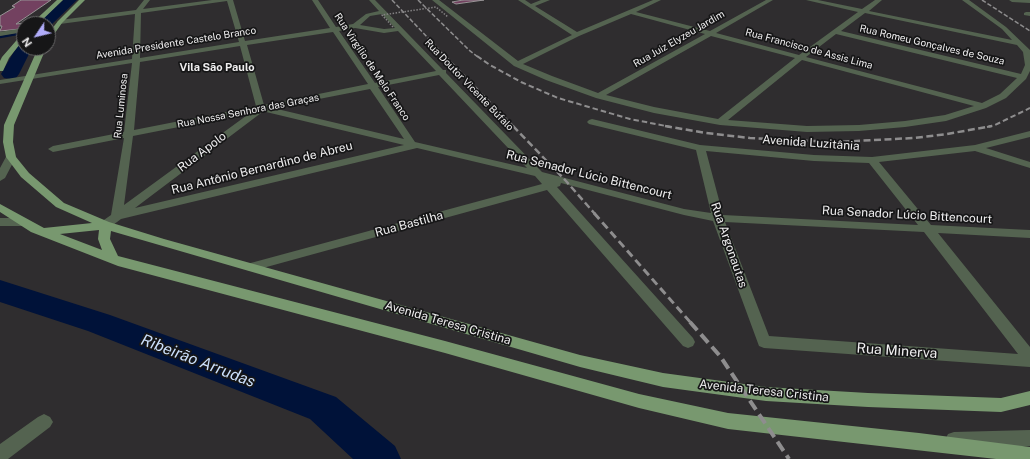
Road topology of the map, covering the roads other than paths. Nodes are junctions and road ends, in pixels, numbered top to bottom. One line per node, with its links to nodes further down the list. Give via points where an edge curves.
1 (60, 0): 23 (main road)
2 (82, 0): 24 (main road)
3 (147, 0): 20 (street)
4 (225, 0): 20 (street)
5 (230, 0): 35 (street)
6 (315, 0): 28 (street, Rua Virgílio de Melo Franco)
7 (372, 0): 21 (street, Rua Doutor Vicente Búfalo)
8 (521, 0): 18 (street)
9 (547, 0): 18 (street)
10 (658, 0): 22 (street)
11 (770, 0): 31 (street, Rua Juiz Elyzeu Jardim)
12 (809, 0): 19 (street)
13 (878, 0): 19 (street)
14 (965, 0): 36 (street, via 1004,28)
15 (1012, 0): 17 (street)
16 (440, 1): 40 (street)
17 (1029, 1)
18 (530, 6): 33 (street)
19 (863, 11): 30 (street); 36 (street)
20 (138, 12): 24 (street); 39 (street, Rua Luminosa)
21 (382, 12): 25 (street, via 368,14); 27 (street, Rua Doutor Vicente Búfalo)
22 (630, 12): 31 (street, Rua Francisco de Assis Lima); 33 (street)
23 (43, 16)
24 (60, 22): 26 (main road)
25 (355, 26): 27 (street, via 384,31); 28 (street, Avenida Presidente Castelo Branco)
26 (56, 28)
27 (396, 28): 42 (street, Rua Doutor Vicente Búfalo)
28 (333, 29): 35 (street, Avenida Presidente Castelo Branco); 46 (street, Rua Virgílio de Melo Franco)
29 (16, 31): 32 (street)
30 (836, 32): 38 (street); 44 (street, Rua Romeu Gonçalves de Souza)
31 (709, 33): 38 (street, Rua Francisco de Assis Lima); 47 (street, Rua Juiz Elyzeu Jardim)
32 (0, 34)
33 (577, 35): 40 (street)
34 (16, 44): 41 (main road)
35 (242, 44): 39 (street, Avenida Presidente Castelo Branco); 49 (street)
36 (1020, 44): 44 (street, via 1027,52 1029,65)
37 (38, 56): 43 (main road, Avenida Teresa Cristina)
38 (801, 57): 48 (street, Rua Francisco de Assis Lima); 51 (street)
39 (136, 60): 43 (street, Avenida Presidente Castelo Branco); 52 (street, Rua Luminosa)
40 (517, 64): 47 (street)
41 (0, 69)
42 (443, 72): 46 (street, Rua Nossa Senhora das Graças); 61 (street, Rua Doutor Vicente Búfalo)
43 (29, 77): 45 (street, Avenida Presidente Castelo Branco); 58 (main road, Avenida Teresa Cristina, via 8,125)
44 (1023, 77): 48 (street, via 1003,96)
45 (0, 82)
46 (372, 87): 49 (street, Rua Nossa Senhora das Graças); 54 (street, Rua Virgílio de Melo Franco)
47 (599, 96): 51 (street, via 654,110)
48 (983, 106): 51 (street, via 946,118 859,128 807,129)
49 (261, 108): 52 (street, Rua Nossa Senhora das Graças); 54 (street, Rua Senador Lúcio Bittencourt); 66 (street, Rua Apolo)
50 (592, 122): 55 (street, Avenida Luzitânia)
51 (720, 122)
52 (129, 134): 57 (street, Rua Nossa Senhora das Graças); 66 (street, Rua Luminosa)
53 (1030, 134): 56 (street, Avenida Luzitânia)
54 (413, 146): 61 (street, Rua Senador Lúcio Bittencourt); 66 (street, Rua Antônio Bernardino de Abreu)
55 (700, 148): 59 (street, Avenida Luzitânia, via 814,158); 67 (street, Rua Argonautas)
56 (975, 148): 59 (street, Avenida Luzitânia); 60 (street)
57 (53, 149)
58 (11, 156): 62 (street); 70 (main road, Avenida Teresa Cristina, via 25,175 60,205)
59 (872, 160): 72 (street)
60 (1030, 165)
61 (538, 174): 63 (street, Rua Senador Lúcio Bittencourt); 64 (street, Rua Doutor Vicente Búfalo)
62 (0, 178)
63 (566, 181): 64 (street, Rua Bastilha); 67 (street, Rua Senador Lúcio Bittencourt, via 684,212)
64 (550, 186): 75 (street, Rua Bastilha); 76 (street, Rua Doutor Vicente Búfalo)
65 (0, 208): 69 (main road, Avenida Teresa Cristina)
66 (117, 216): 70 (street, Rua Apolo)
67 (718, 218): 72 (street, Rua Senador Lúcio Bittencourt); 77 (street, Rua Argonautas)
68 (0, 222): 69 (street)
69 (22, 222): 71 (main road, Avenida Teresa Cristina)
70 (105, 225): 71 (main road, via 67,231); 74 (main road, via 104,239 108,253); 75 (main road, Avenida Teresa Cristina)
71 (35, 229): 74 (main road, Avenida Teresa Cristina)
72 (929, 230): 73 (street, Rua Senador Lúcio Bittencourt); 78 (street)
73 (1030, 234)
74 (113, 259): 84 (main road, Avenida Teresa Cristina, via 639,401 728,421)
75 (252, 267): 80 (main road, Avenida Teresa Cristina, via 580,362 663,380 766,394)
76 (688, 342)
77 (764, 342): 78 (street, Rua Minerva)
78 (1030, 360)
79 (1030, 398): 80 (main road, Avenida Teresa Cristina)
80 (1001, 405): 81 (street)
81 (1030, 405)
82 (44, 422): 85 (street)
83 (1030, 438): 84 (street)
84 (919, 441): 86 (main road, Avenida Teresa Cristina)
85 (0, 454)
86 (1030, 455)

